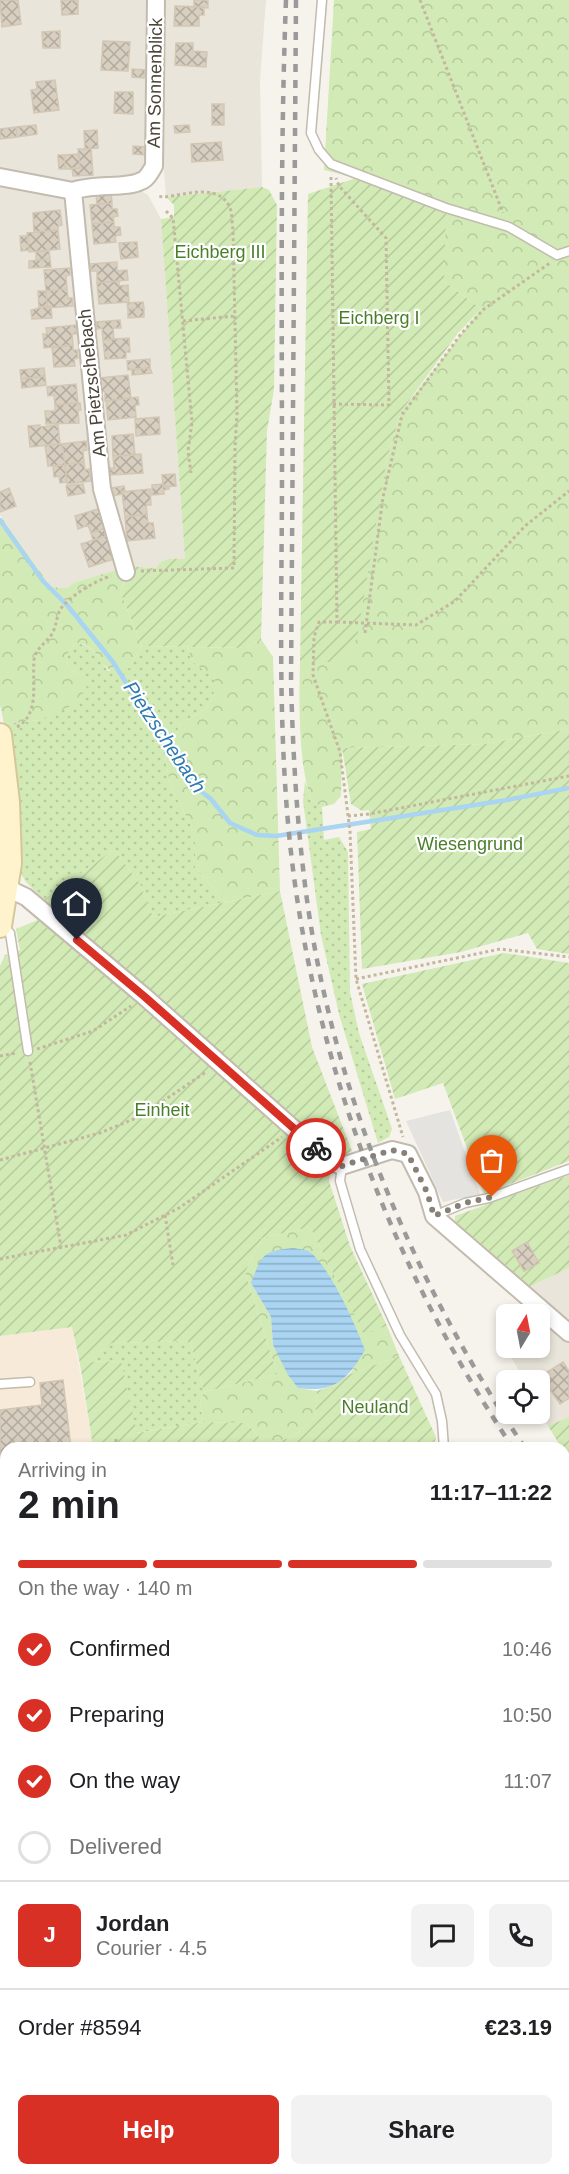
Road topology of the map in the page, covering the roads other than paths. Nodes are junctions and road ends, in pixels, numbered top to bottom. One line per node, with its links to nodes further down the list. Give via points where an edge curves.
1 (156, 0): 4 (street, Am Sonnenblick, via 154,166 142,181)
2 (322, 0): 5 (lane, via 311,133 318,150 331,164 446,208 509,227 557,255)
3 (0, 177): 4 (street)
4 (73, 191): 6 (street, Am Pietzschebach, via 102,489)
5 (569, 251)
6 (126, 572)
7 (8, 731): 8 (street, via 10,863)
8 (3, 885): 9 (street); 11 (street, via 26,897 330,1161)
9 (0, 926): 10 (lane, via 10,933)
10 (28, 1052)
11 (342, 1166): 13 (street, via 392,1150 408,1154); 17 (lane, via 339,1181 360,1250 400,1335 436,1394)
12 (569, 1169): 13 (lane)
13 (434, 1216): 14 (street)
14 (569, 1333)
15 (30, 1382): 16 (lane)
16 (0, 1384)
17 (444, 1442)

